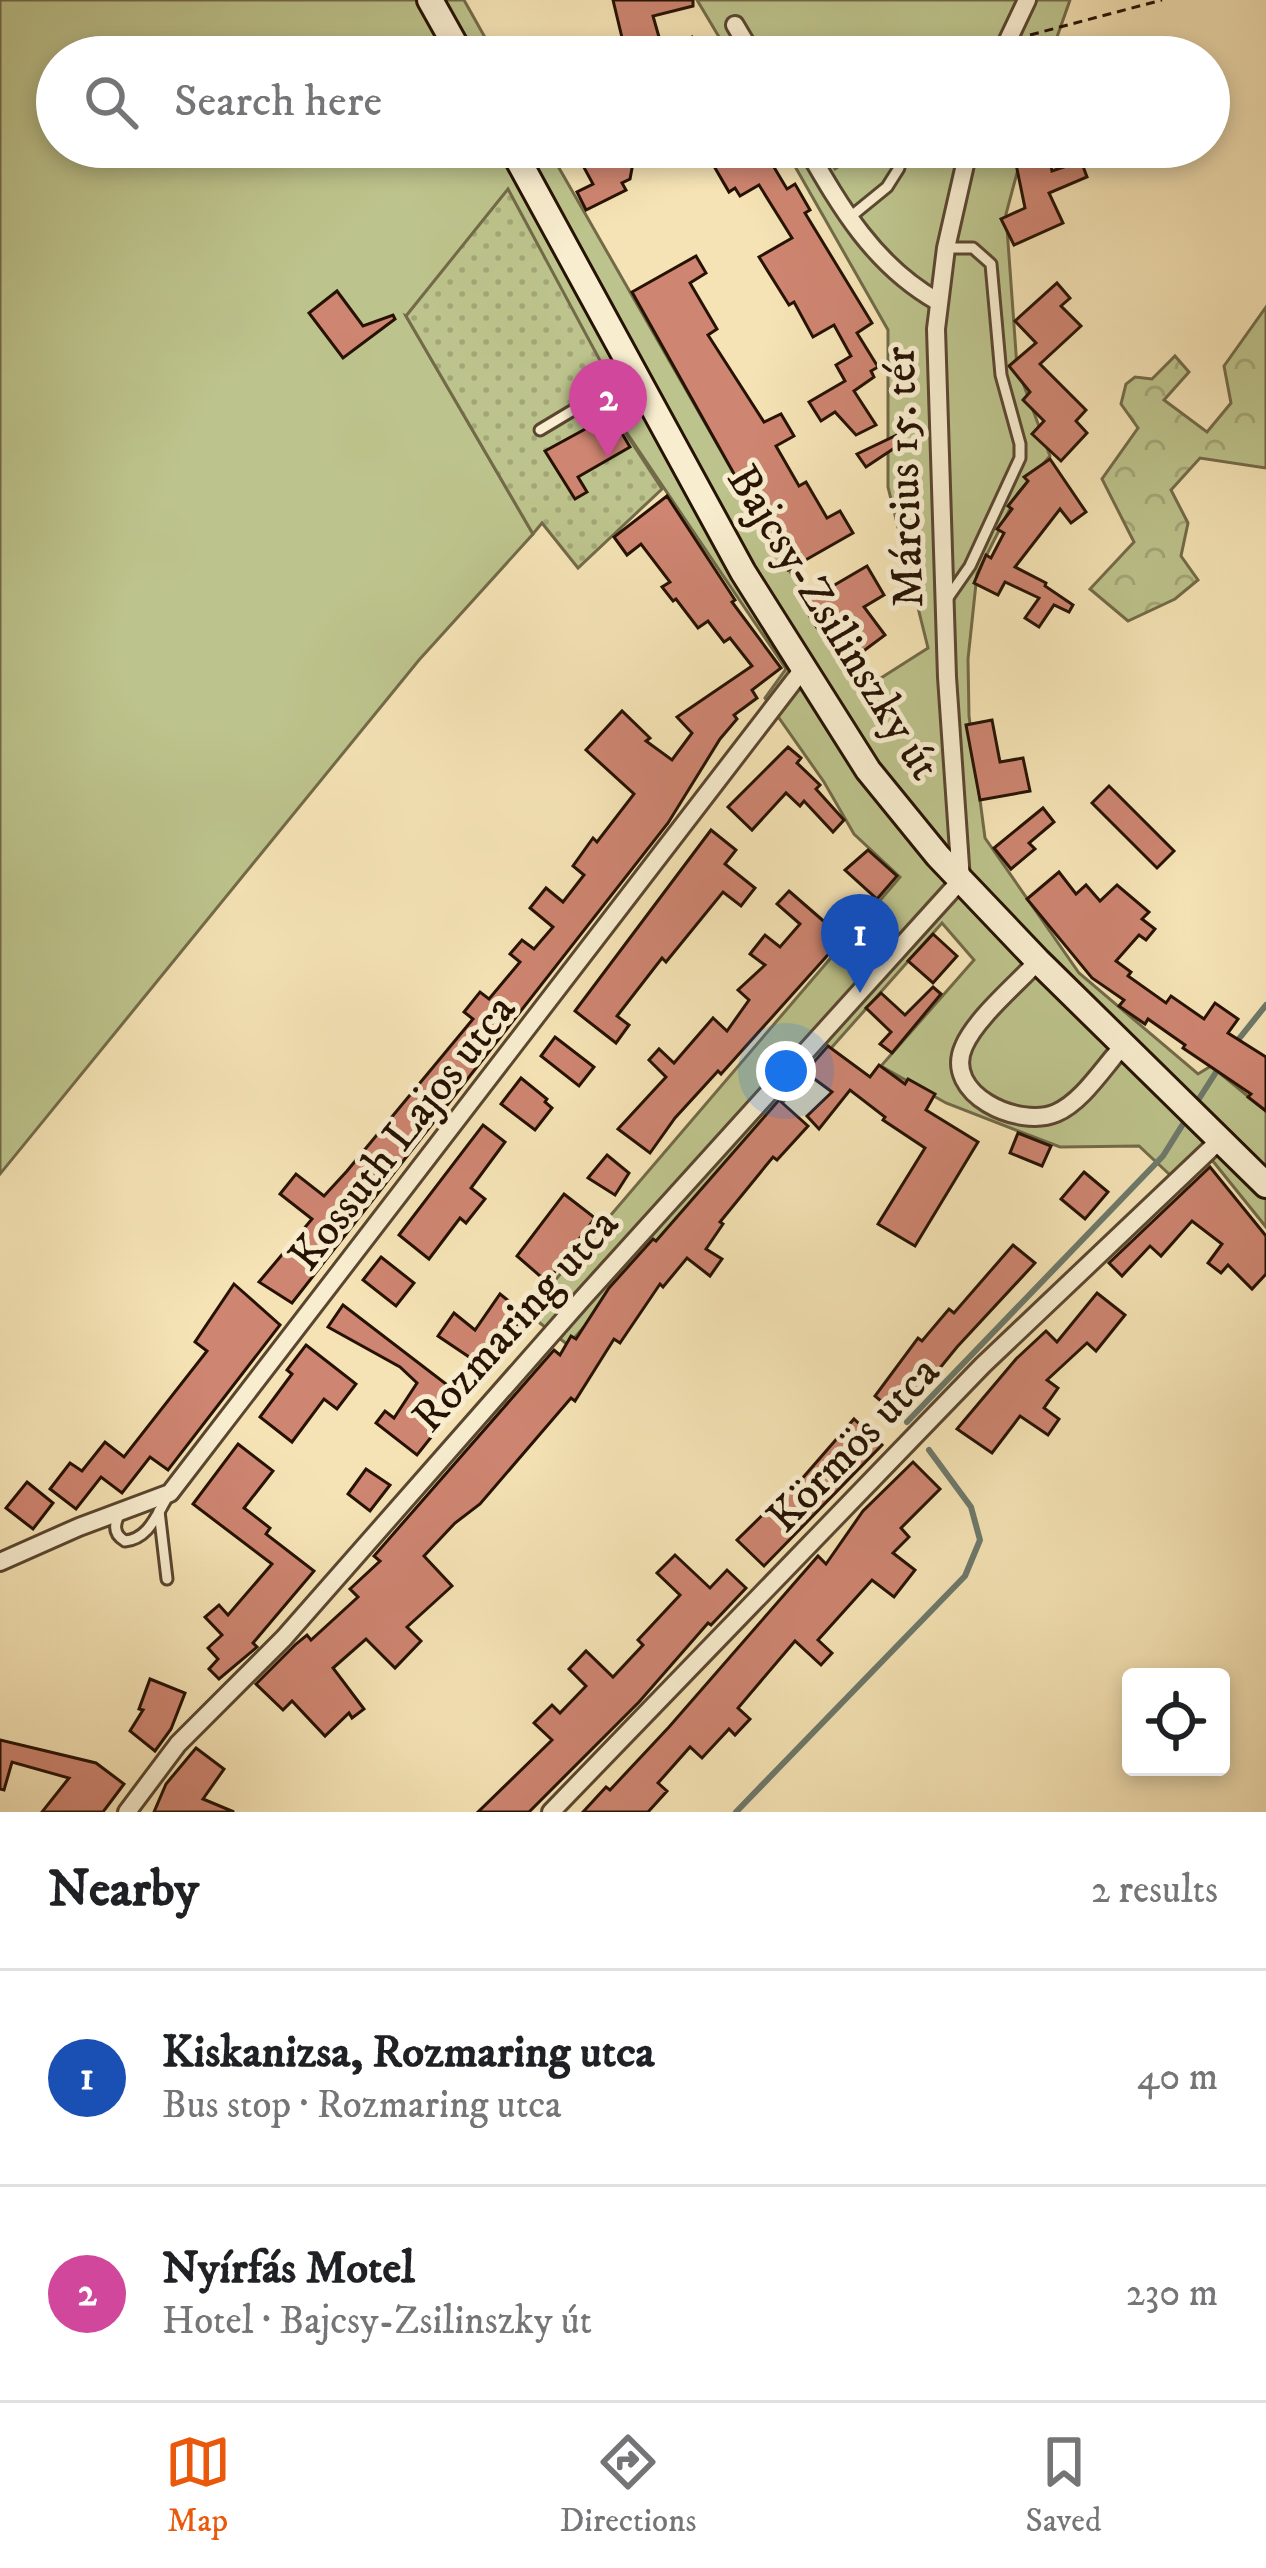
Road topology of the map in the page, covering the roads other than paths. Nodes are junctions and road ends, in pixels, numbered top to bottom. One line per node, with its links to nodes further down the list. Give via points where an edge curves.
1 (430, 0): 4 (main road)
2 (1028, 0): 6 (street)
3 (735, 25): 5 (street)
4 (450, 36)
5 (742, 36)
6 (1010, 36)
7 (522, 168): 14 (main road, Bajcsy-Zsilinszky út)
8 (818, 168): 11 (street)
9 (898, 168): 11 (lane)
10 (964, 168): 12 (street, Március 15. tér)
11 (848, 219): 13 (street, via 900,279)
12 (946, 248): 13 (street, Március 15. tér); 16 (lane, via 973,248 991,264 1001,375 1020,451 970,566)
13 (937, 301): 16 (street, Március 15. tér)
14 (634, 373): 15 (lane); 17 (main road, Bajcsy-Zsilinszky út)
15 (540, 430)
16 (945, 602): 18 (street, Március 15. tér)
17 (803, 669): 18 (main road, Bajcsy-Zsilinszky út, via 868,770); 23 (street, Kossuth Lajos utca)
18 (962, 880): 19 (main road, Bajcsy-Zsilinszky út); 28 (street, Rozmaring utca, via 284,1638 178,1744)
19 (1038, 961): 20 (main road, Bajcsy-Zsilinszky út); 20 (street, via 962,1048 970,1090 1022,1117 1045,1118 1073,1102)
20 (1122, 1047): 21 (main road, Bajcsy-Zsilinszky út)
21 (1221, 1139): 22 (main road, Bajcsy-Zsilinszky út); 29 (street, Körmös utca, via 955,1393)
22 (1266, 1185)
23 (170, 1493): 24 (lane); 25 (street)
24 (159, 1511): 25 (lane, via 133,1541 118,1535); 27 (lane)
25 (120, 1512): 26 (street)
26 (0, 1562)
27 (167, 1579)
28 (127, 1812)
29 (551, 1812)

